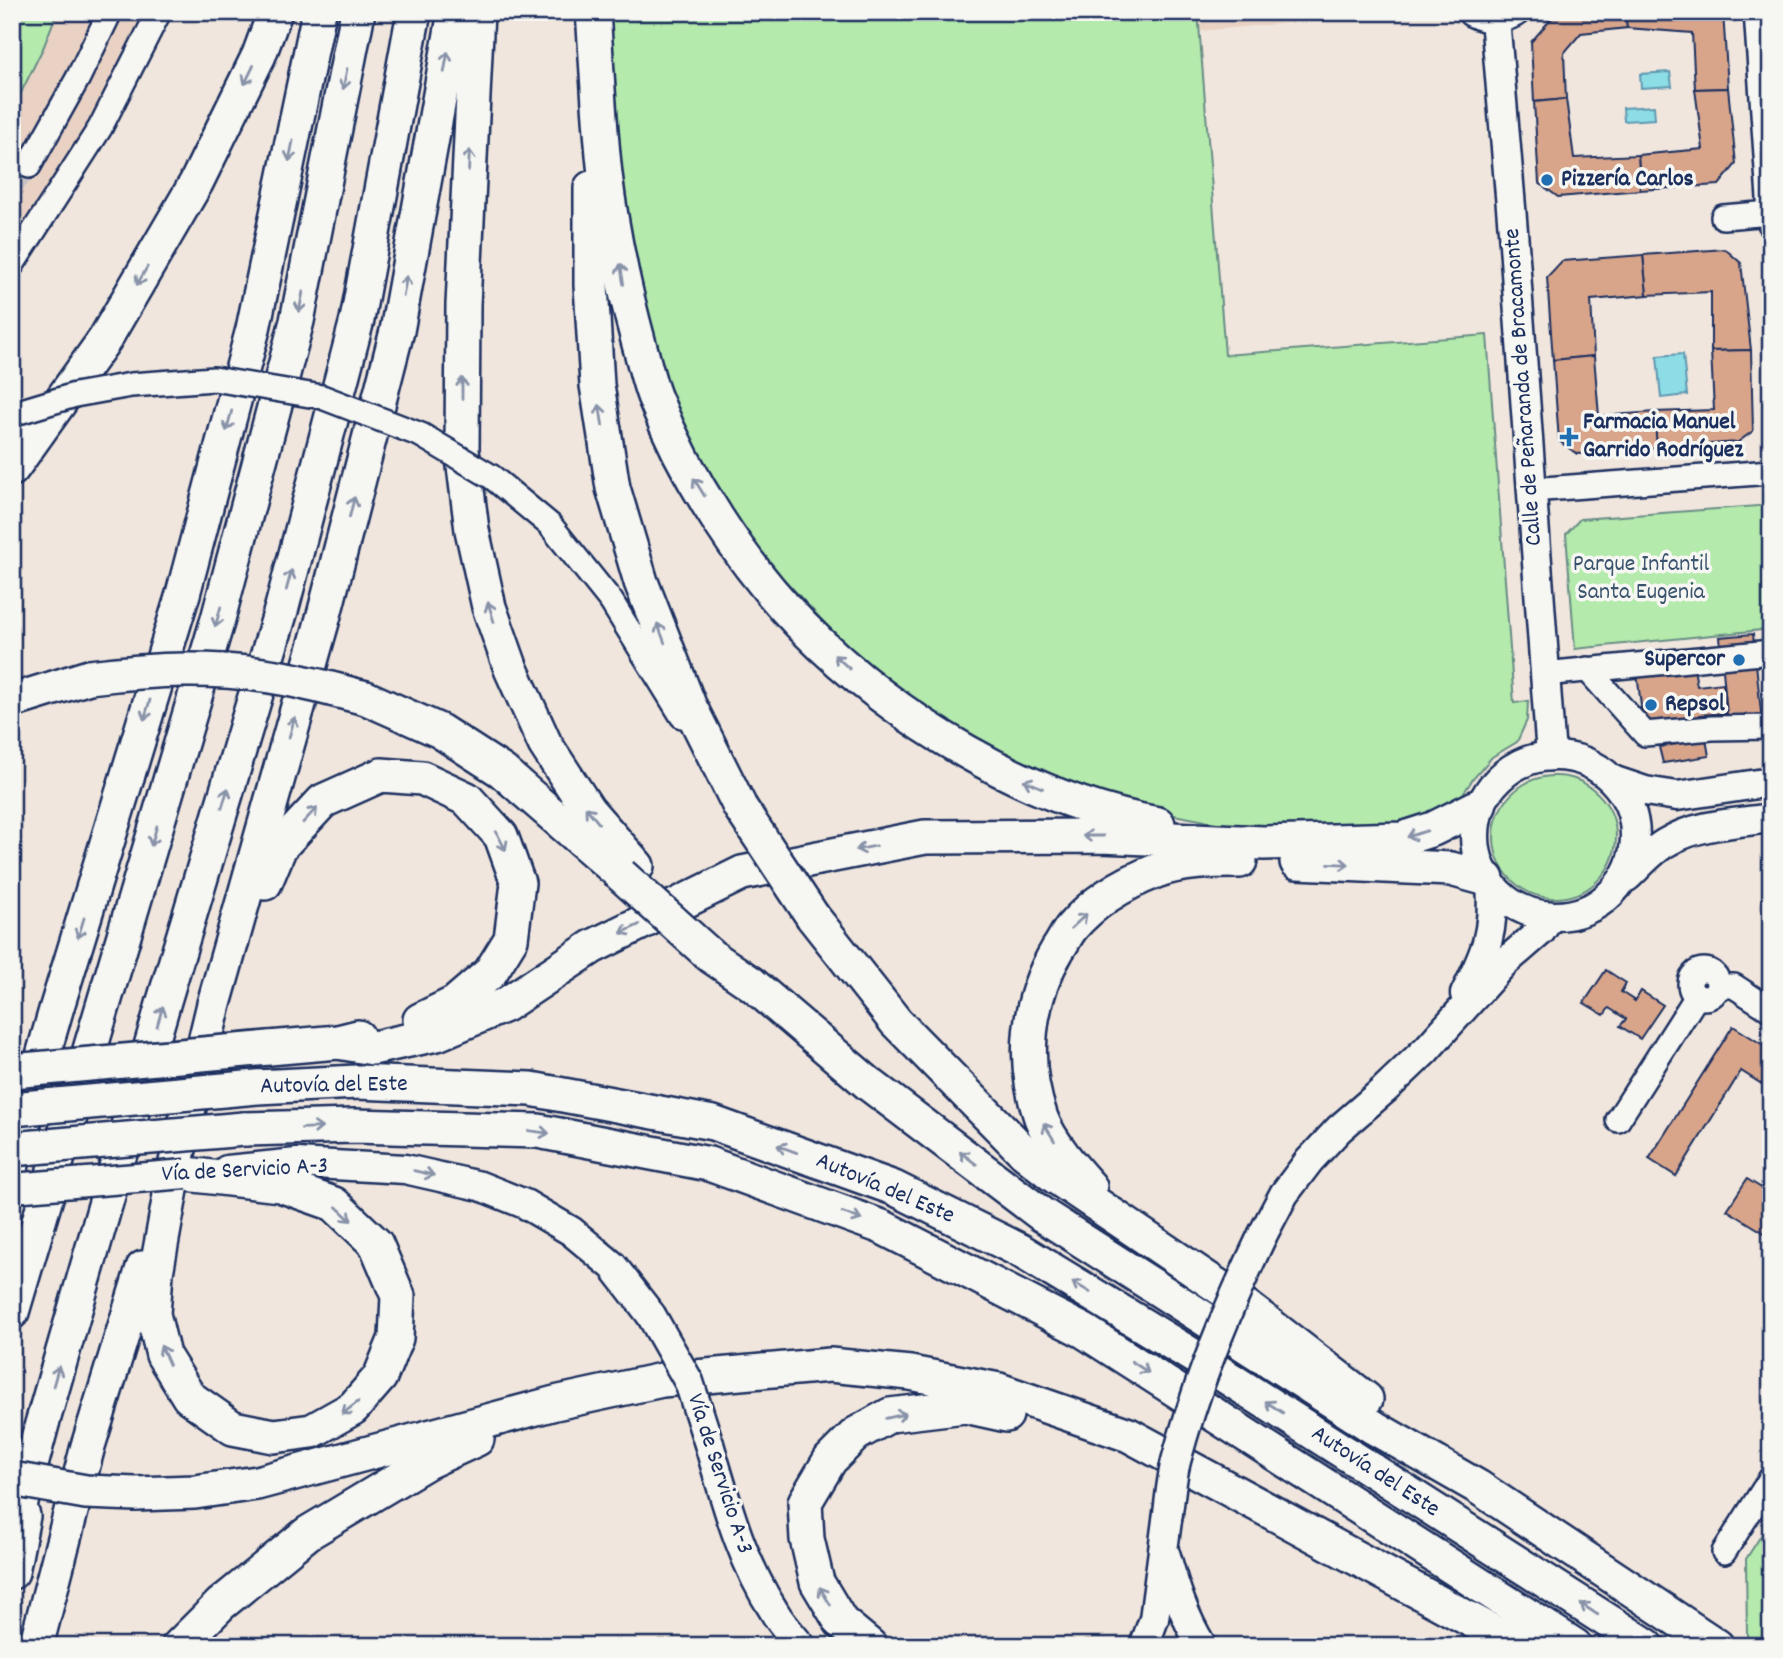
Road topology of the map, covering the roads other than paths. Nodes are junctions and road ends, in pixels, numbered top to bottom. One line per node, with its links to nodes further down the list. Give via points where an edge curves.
1 (110, 12): 13 (street)
2 (142, 12): 16 (street)
3 (159, 12): 16 (street, via 100,128)
4 (275, 12): 19 (highway, one-way to 19, via 259,55 196,183 105,339)
5 (319, 12): 46 (highway, one-way to 46, via 253,329 211,488)
6 (358, 12): 50 (highway, one-way to 50, via 297,321 222,606)
7 (414, 12): 52 (highway, one-way to 7, via 282,607 357,320)
8 (455, 12): 38 (highway, one-way to 8, via 324,615 397,331)
9 (477, 12): 34 (highway, one-way to 9, via 545,744 489,607 472,530 462,450 463,304)
10 (592, 12): 31 (highway, one-way to 10, via 689,705 641,582 613,488 597,385 591,285); 33 (highway, one-way to 10, via 1146,822 1072,801 992,766 858,677 803,626 747,560 694,480 654,396 625,292 605,174)
11 (1756, 12): 15 (street)
12 (1494, 14): 21 (main road, Calle de Peñaranda de Bracamonte)
13 (29, 166)
14 (1723, 217): 15 (street)
15 (1770, 218)
16 (28, 244): 17 (street)
17 (12, 265)
18 (12, 415): 31 (street, bridge, via 75,395 131,385 214,379 323,397 421,435 492,477 550,525 611,601)
19 (12, 469)
20 (1771, 472): 21 (street)
21 (1531, 490): 24 (main road, Calle de Peñaranda de Bracamonte)
22 (1771, 652): 23 (street)
23 (1587, 669): 24 (street); 26 (street, via 1645,734)
24 (1544, 674): 27 (main road, Calle de Peñaranda de Bracamonte)
25 (12, 701): 34 (highway, bridge, via 89,677 151,669 216,669 283,678 366,698 440,731 502,771)
26 (1771, 727)
27 (1551, 756): 28 (main road, via 1592,765); 30 (main road, via 1523,762 1498,778)
28 (1615, 781): 29 (main road, via 1677,796); 36 (main road, via 1634,820 1632,863)
29 (1771, 782)
30 (1479, 806): 33 (highway, one-way to 33, via 1402,839); 35 (main road, via 1474,853)
31 (740, 807): 49 (highway, bridge, via 813,917 896,1023 1025,1153)
32 (1771, 818): 36 (main road, via 1683,834 1656,850)
33 (1264, 843): 41 (highway, one-way to 41, via 1101,836 925,837 742,873 592,947 505,1005 438,1034 373,1048)
34 (629, 870): 55 (highway, one-way to 34, via 1375,1428 1041,1214 802,1029)
35 (1489, 881): 37 (main road, via 1522,908); 40 (main road, via 1493,911 1488,944); 49 (highway, one-way to 35, via 1069,1164 1042,1120 1028,1065 1031,1014 1047,968 1072,927 1110,893 1158,870 1205,861 1451,869)
36 (1622, 881): 37 (main road, via 1583,912)
37 (1551, 916): 40 (main road)
38 (214, 1004): 41 (highway, one-way to 41, via 280,847 323,802 381,775 422,778 467,799 501,836 518,883 511,939 490,973 455,1003 417,1022); 47 (highway)
39 (1771, 1010): 44 (street, via 1734,986 1708,991)
40 (1453, 1017): 58 (main road, bridge, via 1426,1050 1339,1129 1284,1194 1227,1310 1197,1392 1175,1464)
41 (338, 1042): 42 (highway, bridge)
42 (12, 1071)
43 (12, 1109): 69 (highway, Autovía del Este, one-way to 43, bridge, via 1033,1258 894,1188 713,1123 531,1088 358,1082)
44 (1618, 1119)
45 (12, 1149): 68 (highway, Autovía del Este, one-way to 68, bridge, via 244,1129 354,1126 537,1131 709,1164 882,1227 1084,1331)
46 (12, 1164)
47 (181, 1168): 47 (highway, one-way to 47, via 281,1185 334,1205 376,1244 398,1296 396,1338 380,1377 354,1408 312,1431 274,1436 233,1428 189,1397 163,1355 153,1314 156,1273); 48 (main road, Vía de Servicio A-3, bridge); 61 (highway, via 88,1446); 63 (main road, Vía de Servicio A-3, one-way to 63, bridge, via 297,1163 405,1169 481,1186 525,1204 571,1231 613,1266 651,1315 689,1382 750,1569)
48 (12, 1188)
49 (1123, 1222): 55 (highway, via 1231,1295)
50 (12, 1312)
51 (555, 1403): 54 (highway, bridge, via 257,1483 195,1492 86,1492); 56 (highway, via 662,1380 804,1367 910,1373 999,1390 1129,1435); 62 (highway, via 428,1462 308,1533 221,1604)
52 (42, 1424): 57 (highway); 60 (highway)
53 (1771, 1478): 59 (street)
54 (12, 1479)
55 (1478, 1487): 70 (highway)
56 (1291, 1521): 64 (highway, one-way to 56, via 841,1622 817,1582 807,1539 805,1502 830,1460 856,1434 890,1415 965,1406 1041,1423 1264,1515); 67 (highway)
57 (12, 1536)
58 (1164, 1550): 65 (main road, via 1154,1619); 66 (main road, via 1176,1594)
59 (1724, 1552)
60 (12, 1572)
61 (36, 1646)
62 (179, 1646)
63 (801, 1646)
64 (870, 1646)
65 (1144, 1646)
66 (1202, 1646)
67 (1519, 1646)
68 (1575, 1646)
69 (1647, 1646)
70 (1717, 1646)

